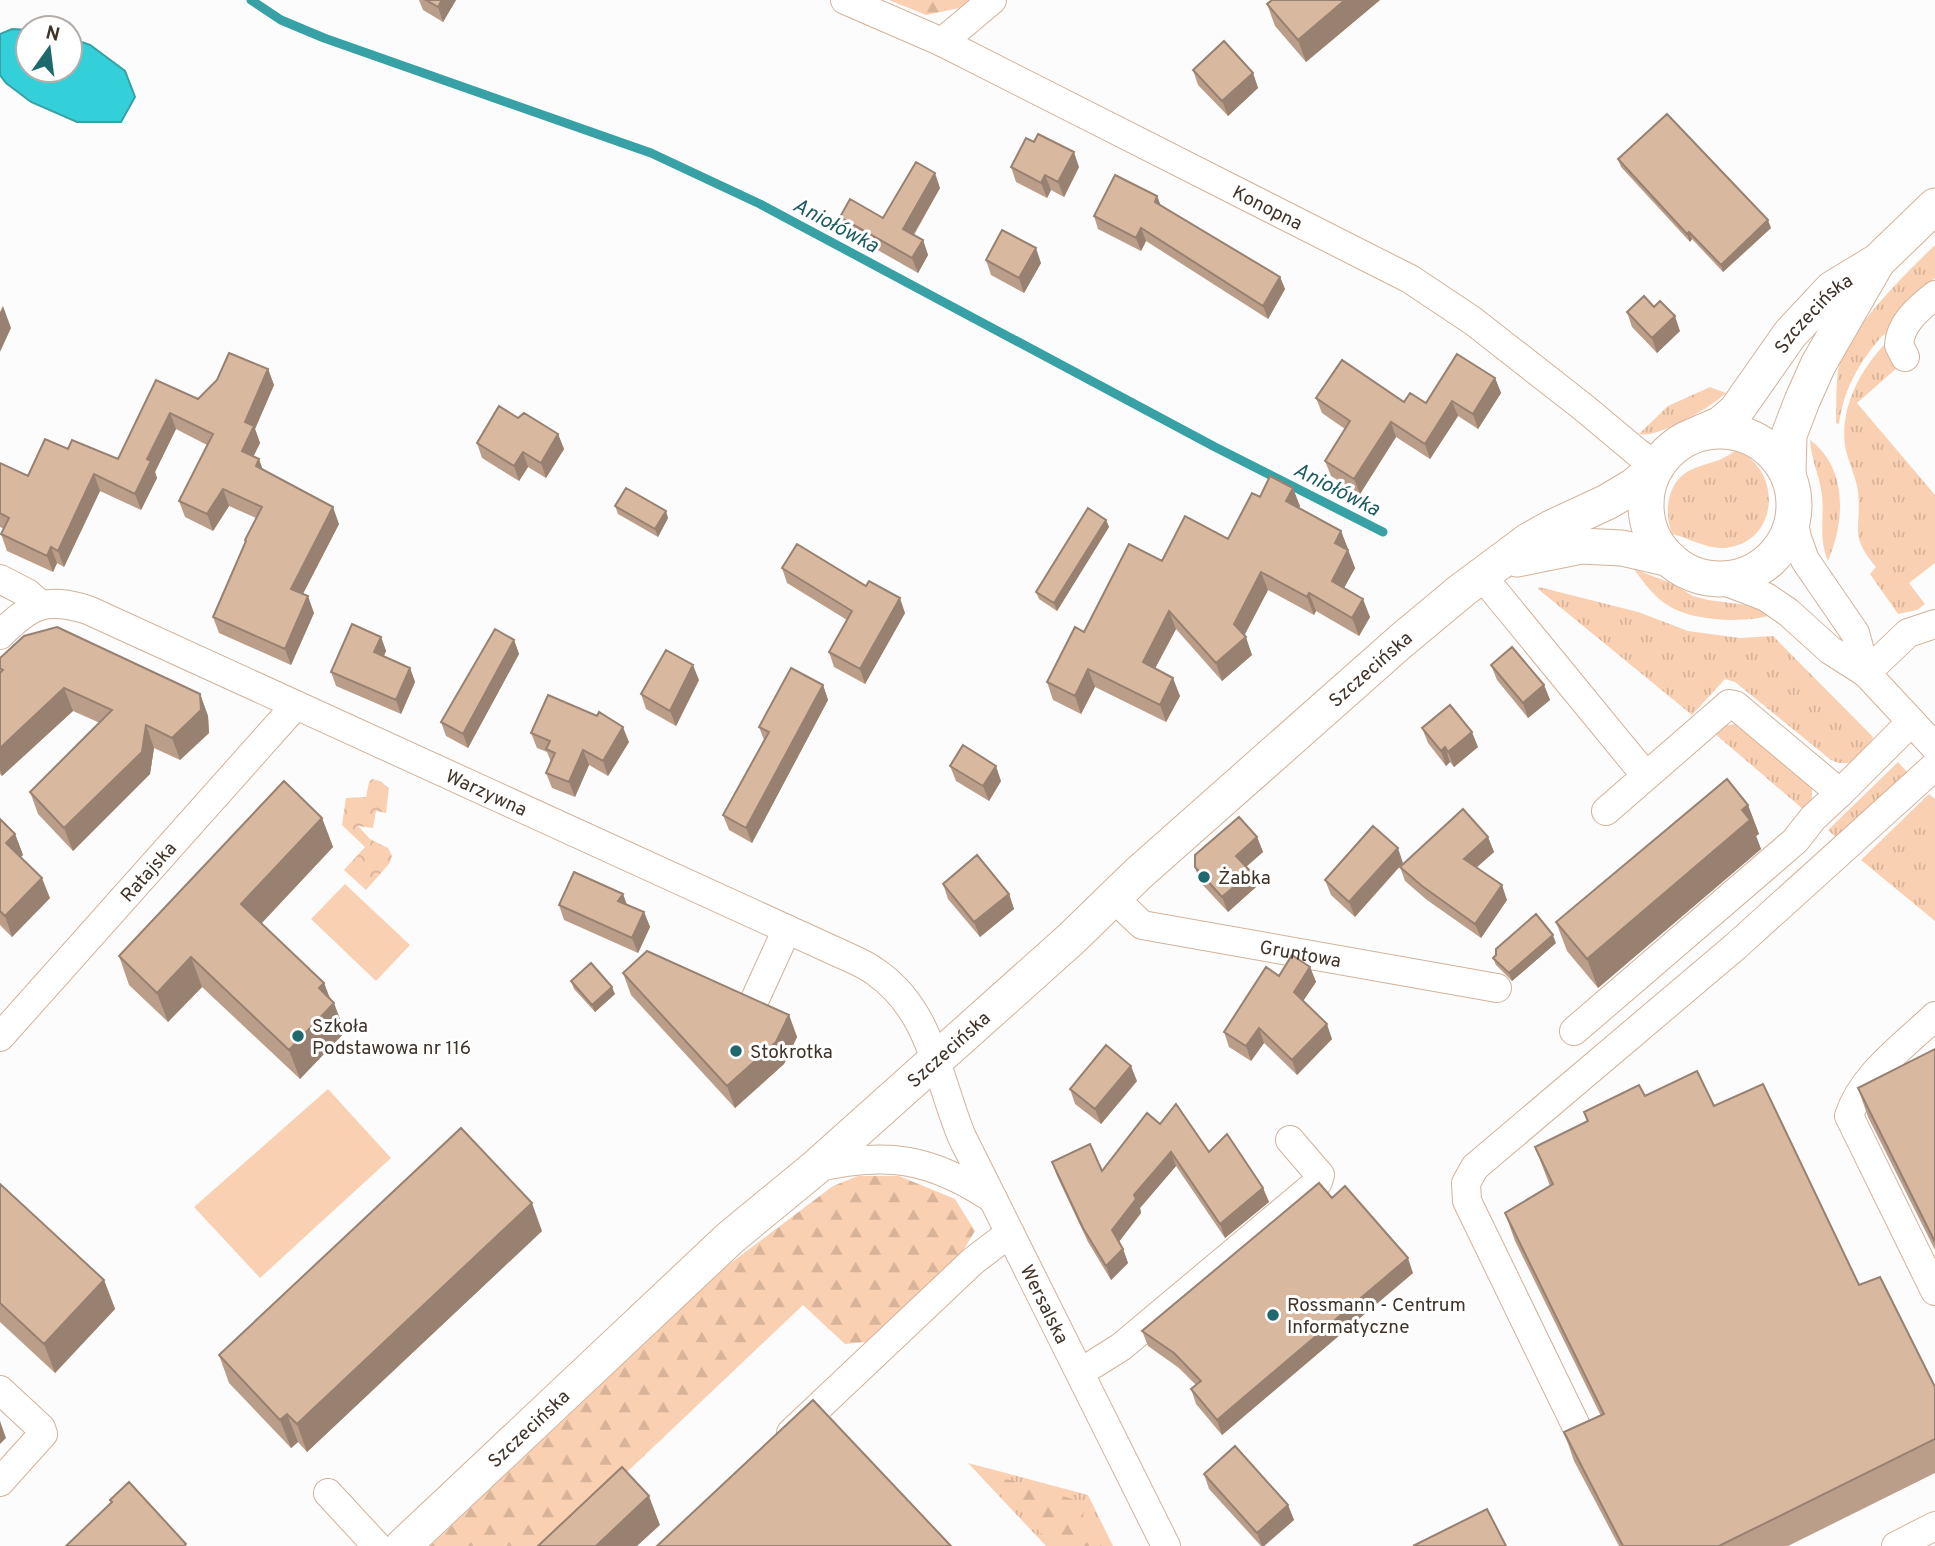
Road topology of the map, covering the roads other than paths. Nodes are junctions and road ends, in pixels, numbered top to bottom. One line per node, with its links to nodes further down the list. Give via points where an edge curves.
1 (845, 0): 3 (street, Konopna)
2 (992, 0): 3 (street)
3 (942, 42): 9 (street, Konopna, via 1410,279 1473,321)
4 (1935, 206): 5 (main road, Szczecińska)
5 (1878, 261): 8 (main road, Szczecińska, via 1832,289 1790,334 1736,411); 10 (main road, Szczecińska, via 1802,401 1788,435)
6 (1935, 295): 7 (street, via 1904,327 1899,345)
7 (1905, 357)
8 (1700, 433): 9 (main road, via 1673,447); 10 (main road, via 1733,432 1757,440)
9 (1657, 466): 12 (main road, via 1647,491 1647,518 1657,544); 13 (main road, Szczecińska, via 1617,496 1540,534)
10 (1788, 473): 11 (main road, via 1794,494)
11 (1793, 517): 15 (main road, via 1784,543 1765,564 1746,574); 19 (street, via 1805,561 1855,633)
12 (1670, 559): 13 (main road, Szczecińska, via 1622,548 1581,546); 15 (main road, via 1689,572)
13 (1492, 568): 24 (street); 27 (main road, Szczecińska, via 1401,641)
14 (0, 579): 16 (street, Warzywna)
15 (1719, 579): 19 (street, via 1766,597)
16 (40, 604): 18 (street); 20 (street, Warzywna, via 88,610)
17 (1935, 624): 19 (street, via 1908,633)
18 (0, 635)
19 (1866, 673): 21 (street)
20 (296, 705): 28 (street, Warzywna); 32 (street, Ratajska)
21 (1911, 722): 22 (street); 25 (street)
22 (1935, 747)
23 (1935, 766): 42 (street, via 1736,946 1475,1167 1466,1183 1467,1201)
24 (1646, 776): 25 (street, via 1729,704); 26 (street)
25 (1840, 793): 33 (street, via 1795,841)
26 (1606, 811)
27 (1114, 898): 29 (street, Gruntowa, via 1142,925); 34 (main road, Szczecińska)
28 (787, 929): 30 (street); 34 (street, Warzywna, via 886,979 920,1021)
29 (1497, 988)
30 (756, 998)
31 (1935, 1016): 39 (street, via 1865,1083 1849,1116)
32 (4, 1027)
33 (1574, 1031)
34 (936, 1059): 36 (main road, Szczecińska); 37 (street, Wersalska, via 955,1121)
35 (1290, 1140): 40 (street, via 1320,1175 1318,1182 1121,1348)
36 (815, 1168): 37 (street, via 860,1159 899,1160 942,1171); 48 (main road, Szczecińska, via 730,1238)
37 (993, 1199): 38 (street, Wersalska)
38 (1010, 1233): 40 (street, Wersalska); 43 (street, via 973,1261)
39 (1935, 1291)
40 (1081, 1373): 49 (street, Wersalska)
41 (0, 1390): 44 (street, via 43,1434)
42 (1582, 1438)
43 (770, 1452)
44 (0, 1482)
45 (328, 1493): 47 (street)
46 (1935, 1526): 50 (street)
47 (377, 1546)
48 (403, 1546)
49 (1166, 1546)
50 (1896, 1546)

